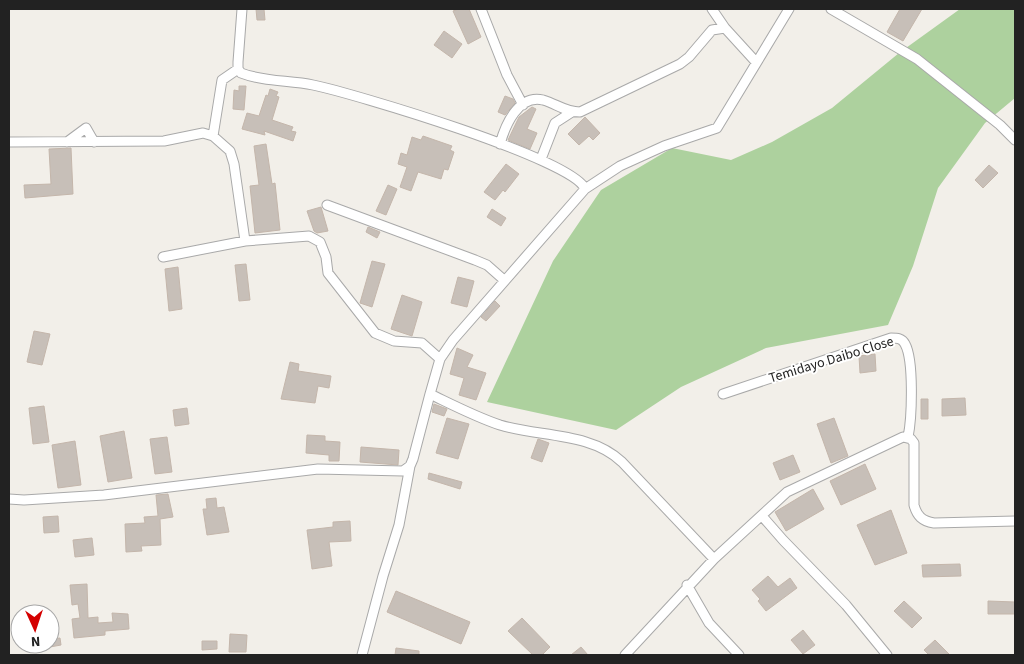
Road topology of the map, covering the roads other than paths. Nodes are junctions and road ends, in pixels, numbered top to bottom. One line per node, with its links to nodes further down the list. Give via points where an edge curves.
1 (242, 9): 8 (street)
2 (481, 9): 9 (street, via 507,75)
3 (712, 9): 6 (street)
4 (789, 9): 7 (street)
5 (831, 9): 12 (street, via 917,59)
6 (725, 28): 7 (street); 10 (street, via 712,30 680,64 590,108)
7 (756, 62): 18 (street, via 717,128 664,146 620,166)
8 (238, 69): 11 (street, via 222,80); 16 (street, via 246,75 322,88 450,125)
9 (523, 105): 10 (street, via 532,100 544,100); 16 (street, via 505,128)
10 (572, 112): 17 (street, via 555,122)
11 (213, 136): 15 (street, via 203,133 164,141); 20 (street, via 230,151 234,164)
12 (1015, 140)
13 (9, 142): 14 (street)
14 (66, 142): 15 (street); 15 (street, via 86,128)
15 (94, 142)
16 (500, 144): 17 (street)
17 (541, 160): 18 (street, via 579,180)
18 (586, 188): 22 (street)
19 (327, 205): 22 (street, via 475,260)
20 (245, 241): 21 (street); 23 (street, via 309,236 320,242 328,273 375,333 394,341 422,343)
21 (163, 257)
22 (504, 280): 23 (street)
23 (440, 359): 24 (street)
24 (430, 394): 27 (street); 31 (street, via 502,425 584,442 607,451 622,462)
25 (723, 394): 26 (street, Temidayo Daibo Close, via 899,338 907,350 912,388)
26 (908, 437): 29 (street, via 897,438 794,488); 30 (street, via 914,443 914,505 922,519 934,523)
27 (410, 466): 28 (street, via 403,471 318,469 104,495); 33 (street, via 400,525 382,576)
28 (9, 498)
29 (762, 516): 31 (street); 36 (street, via 846,605)
30 (1015, 521)
31 (714, 559): 32 (street)
32 (687, 585): 34 (street); 35 (street, via 708,623)
33 (362, 655)
34 (625, 655)
35 (739, 655)
36 (887, 655)

